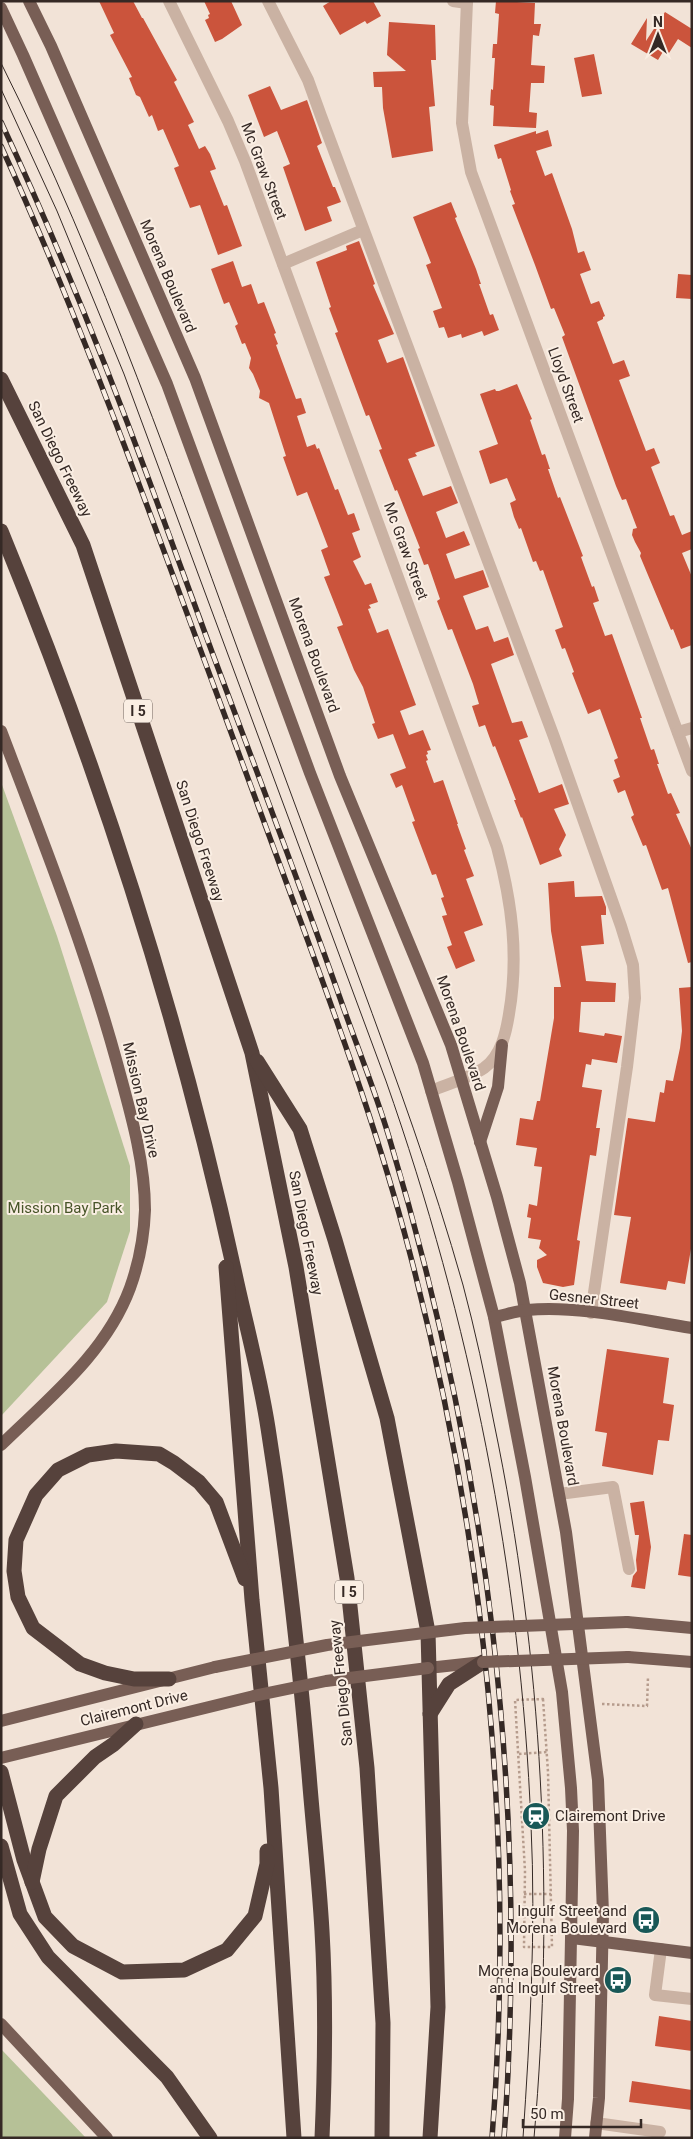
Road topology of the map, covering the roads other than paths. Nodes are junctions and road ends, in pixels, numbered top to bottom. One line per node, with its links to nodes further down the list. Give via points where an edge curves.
1 (29, 1): 17 (main road, Morena Boulevard, via 195,378 340,776 451,1045)
2 (169, 1): 8 (street, Mc Graw Street, via 228,121)
3 (268, 1): 7 (street, via 308,80)
4 (453, 1): 5 (street)
5 (467, 2): 13 (street, Lloyd Street, via 462,123 471,172)
6 (1, 8): 18 (main road, via 166,384)
7 (363, 230): 8 (street); 22 (street, via 560,756 633,965 635,998 627,1067)
8 (283, 264): 15 (street, Mc Graw Street, via 497,847 506,883 515,950 513,989)
9 (1, 379): 16 (highway, San Diego Freeway / I 5, via 83,545)
10 (1, 531): 20 (highway, via 44,636 88,758 149,947)
11 (692, 728): 13 (street)
12 (1, 731): 25 (main road, Mission Bay Drive, via 103,1012 141,1162 145,1209 143,1240 130,1287 117,1317 74,1374)
13 (678, 732): 14 (street, Lloyd Street)
14 (692, 771)
15 (502, 1045): 17 (street, Mc Graw Street, via 485,1067); 19 (main road, via 498,1087)
16 (252, 1053): 30 (highway, via 300,1129 387,1418); 55 (highway, San Diego Freeway / I 5, via 296,1267 347,1578 370,1807 383,2023)
17 (460, 1079): 18 (street, Mc Graw Street); 19 (main road, Morena Boulevard)
18 (431, 1091): 23 (main road)
19 (480, 1142): 21 (main road, Morena Boulevard)
20 (221, 1207): 28 (highway); 54 (highway, via 267,1423 300,1672 322,1934)
21 (526, 1310): 22 (main road, Gesner Street); 23 (main road, Gesner Street); 26 (main road, Morena Boulevard)
22 (591, 1312): 24 (main road, Gesner Street)
23 (494, 1318): 43 (main road, via 562,1692 573,1831)
24 (692, 1328)
25 (1, 1446)
26 (559, 1494): 27 (street, via 613,1486); 44 (main road, Morena Boulevard, via 598,1780)
27 (629, 1569)
28 (252, 1600): 34 (highway, via 216,1502 199,1482 174,1463 159,1454 116,1452 88,1455 58,1470 36,1495 16,1540 14,1571 18,1597 33,1628 80,1664 134,1679); 40 (highway)
29 (692, 1628): 30 (main road, Clairemont Drive, bridge, via 627,1622)
30 (428, 1632): 33 (highway); 34 (main road, Clairemont Drive, bridge, via 327,1645 215,1667)
31 (483, 1662): 32 (main road, Clairemont Drive, bridge, via 628,1657); 33 (main road, Clairemont Drive); 35 (highway, via 450,1684)
32 (692, 1662)
33 (428, 1668): 35 (highway); 37 (main road, Clairemont Drive, bridge, via 326,1681)
34 (169, 1680): 36 (main road, Clairemont Drive)
35 (430, 1714): 56 (highway, via 438,2008)
36 (1, 1721)
37 (136, 1724): 38 (main road, Clairemont Drive); 42 (highway, via 95,1757 56,1796)
38 (1, 1758)
39 (1, 1772): 42 (highway)
40 (270, 1788): 42 (highway, via 266,1864 255,1916 227,1950 184,1970 122,1972 73,1946 45,1917); 53 (highway)
41 (1, 1846): 52 (highway, via 20,1914 48,1957 167,2077)
42 (32, 1882)
43 (572, 1938): 44 (main road); 57 (main road)
44 (602, 1940): 45 (main road); 49 (main road, Morena Boulevard)
45 (661, 1948): 46 (main road); 47 (street, via 655,1995)
46 (692, 1953)
47 (692, 1999)
48 (1, 2024): 51 (main road)
49 (596, 2123): 50 (street); 58 (main road, Morena Boulevard)
50 (660, 2132)
51 (108, 2138)
52 (210, 2138)
53 (294, 2138)
54 (322, 2138)
55 (382, 2138)
56 (430, 2138)
57 (565, 2138)
58 (595, 2138)

